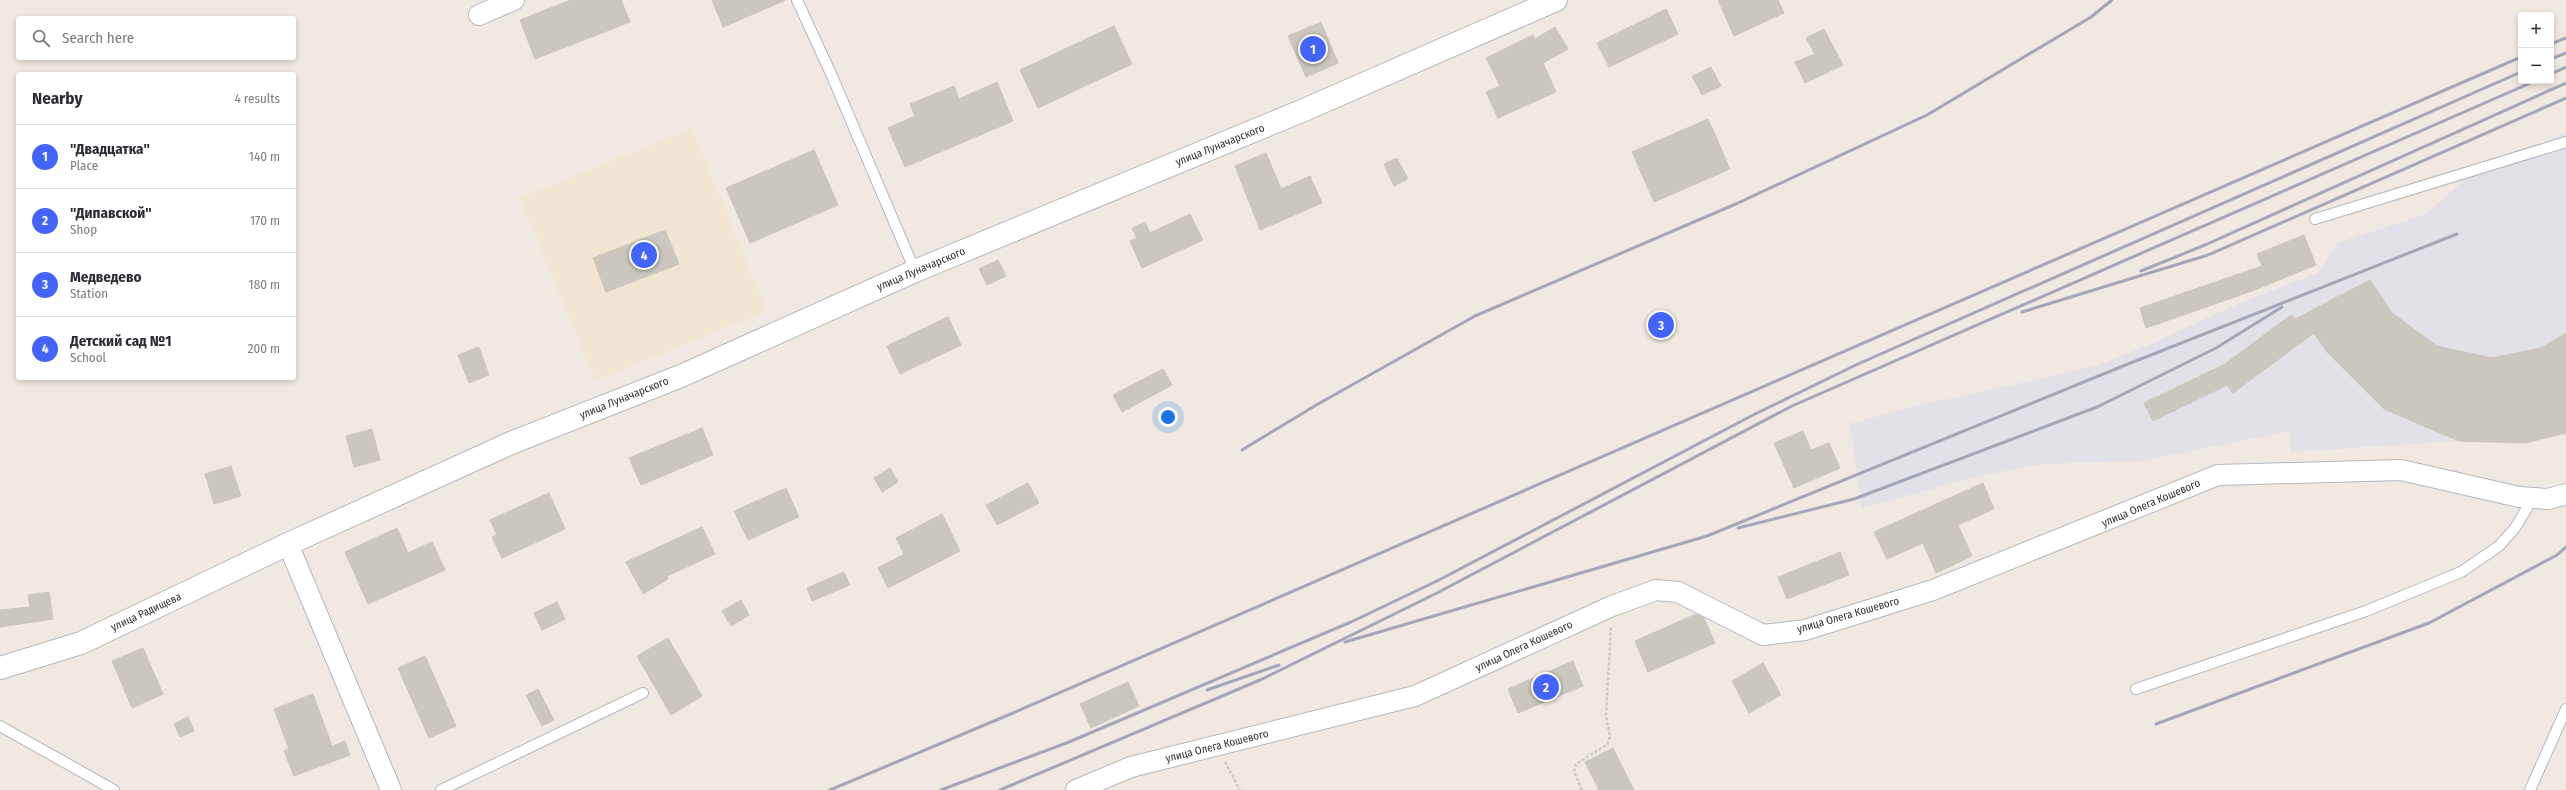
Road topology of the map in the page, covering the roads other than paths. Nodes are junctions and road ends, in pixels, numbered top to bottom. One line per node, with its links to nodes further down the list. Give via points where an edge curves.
1 (514, 0): 4 (street)
2 (797, 0): 7 (lane)
3 (1556, 0): 7 (street, улица Луначарского, via 1304,110)
4 (479, 15)
5 (2566, 142): 6 (lane)
6 (2315, 218)
7 (915, 271): 10 (street, улица Луначарского, via 681,376 511,443)
8 (2566, 494): 9 (street, улица Олега Кошевого, via 2548,499)
9 (2533, 498): 12 (lane, via 2515,528 2499,546 2461,572 2366,611); 19 (street, улица Олега Кошевого, via 2401,470 2218,474 1934,590 1805,630 1763,635 1678,592 1656,590 1612,606 1415,696 1131,767)
10 (288, 544): 11 (street, улица Радищева, via 81,643); 16 (street)
11 (0, 668)
12 (2136, 689)
13 (644, 693): 18 (lane)
14 (2566, 710): 20 (lane)
15 (0, 726): 17 (lane)
16 (387, 789)
17 (114, 790)
18 (441, 790)
19 (1076, 790)
20 (2530, 790)

